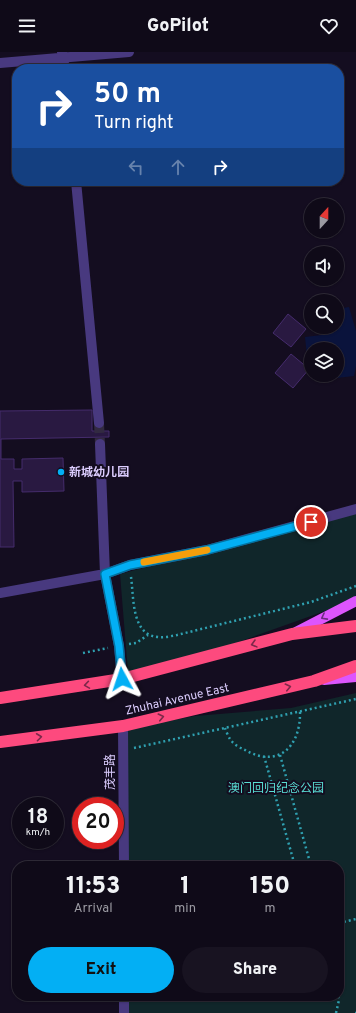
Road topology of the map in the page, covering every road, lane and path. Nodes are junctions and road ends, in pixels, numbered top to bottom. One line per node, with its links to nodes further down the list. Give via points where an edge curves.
1 (129, 52): 2 (street)
2 (63, 55): 3 (street)
3 (0, 63)
4 (76, 186): 5 (street)
5 (99, 423)
6 (100, 444): 9 (street)
7 (356, 510): 8 (street, via 207,550)
8 (130, 565): 9 (street); 10 (path, via 136,617 140,628 148,635 159,637 177,635 311,602)
9 (105, 574): 11 (street); 17 (street, via 119,646)
10 (356, 586)
11 (0, 593)
12 (356, 601): 14 (main road, one-way to 14)
13 (356, 626): 14 (highway)
14 (292, 634): 17 (highway, one-way to 17)
15 (356, 666): 18 (highway, Zhuhai Avenue East)
16 (356, 678): 18 (main road)
17 (122, 679): 19 (highway, one-way to 19)
18 (314, 681): 22 (highway, Zhuhai Avenue East, one-way to 18)
19 (0, 698)
20 (356, 699): 21 (path)
21 (300, 711): 23 (path); 26 (path, via 299,729 295,739 289,749)
22 (123, 726): 24 (highway, Zhuhai Avenue East, one-way to 22); 25 (street, 茂丰路)
23 (225, 728): 25 (path); 27 (path, via 230,740 240,748)
24 (0, 742)
25 (124, 750): 28 (street, 茂丰路)
26 (280, 755): 27 (path); 30 (path)
27 (264, 756): 29 (path)
28 (124, 861)
29 (294, 861)
30 (310, 861)
31 (356, 919): 32 (path)
32 (344, 922)
33 (124, 1001): 35 (street)
34 (339, 1001): 36 (path)
35 (124, 1013)
36 (336, 1013)

